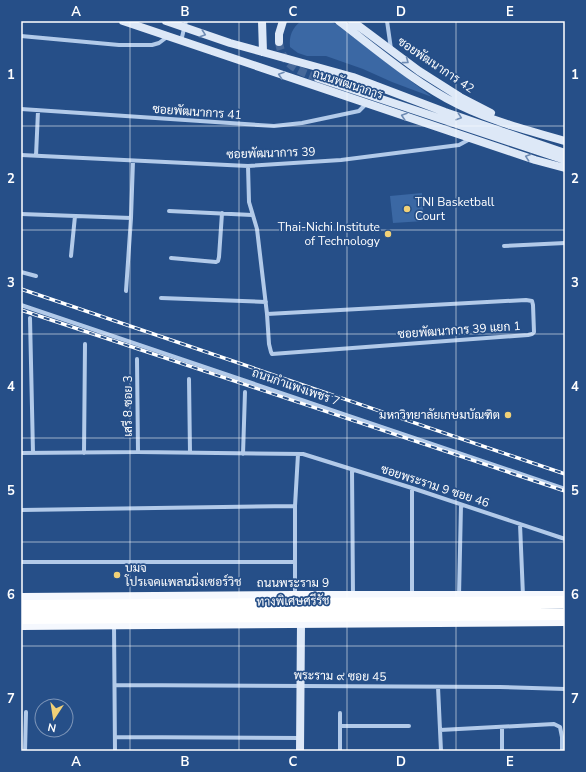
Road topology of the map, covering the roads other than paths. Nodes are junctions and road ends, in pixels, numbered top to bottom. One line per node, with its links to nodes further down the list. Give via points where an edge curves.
1 (123, 21): 10 (main road, ถนนพัฒนาการ)
2 (166, 21): 8 (main road, ถนนพัฒนาการ)
3 (262, 21): 14 (main road)
4 (283, 21): 12 (main road)
5 (339, 21): 19 (main road, via 440,95)
6 (352, 21): 13 (main road, ซอยพัฒนาการ 42)
7 (387, 21): 13 (street)
8 (186, 24): 11 (street); 14 (main road, ถนนพัฒนาการ, one-way to 14, via 230,43)
9 (21, 36): 10 (street, via 119,45 152,45)
10 (167, 37): 11 (main road, ถนนพัฒนาการ)
11 (181, 41): 16 (main road, ถนนพัฒนาการ, one-way to 11)
12 (278, 42)
13 (391, 49): 19 (main road, ซอยพัฒนาการ 42, one-way to 19, via 455,94)
14 (263, 52): 22 (main road, ถนนพัฒนาการ, one-way to 22, via 353,77)
15 (318, 78): 25 (main road)
16 (367, 103): 18 (street, ซอยพัฒนาการ 41, via 359,110 302,123 274,126); 20 (main road, ถนนพัฒนาการ, one-way to 16)
17 (21, 110): 18 (street, ซอยพัฒนาการ 41)
18 (38, 111): 24 (street)
19 (510, 125): 21 (main road)
20 (472, 138): 27 (street, ซอยพัฒนาการ 39, via 459,145 341,160); 28 (main road, ถนนพัฒนาการ, one-way to 20)
21 (565, 141)
22 (565, 153)
23 (21, 155): 24 (street, ซอยพัฒนาการ 39)
24 (36, 156): 26 (street, ซอยพัฒนาการ 39)
25 (565, 160)
26 (133, 161): 27 (street, ซอยพัฒนาการ 39); 34 (street)
27 (248, 166): 32 (street, ซอยพัฒนาการ 39 แยก 1, via 248,202)
28 (565, 168)
29 (169, 211): 30 (street)
30 (222, 213): 32 (street); 38 (street, via 218,261)
31 (21, 214): 33 (street)
32 (252, 215): 43 (street, ซอยพัฒนาการ 39 แยก 1, via 257,229)
33 (76, 216): 34 (street); 37 (street)
34 (131, 218): 41 (street)
35 (565, 243): 36 (street)
36 (504, 246)
37 (71, 256)
38 (171, 258)
39 (21, 272): 40 (street)
40 (36, 276)
41 (126, 291)
42 (160, 298): 43 (street)
43 (266, 302): 45 (street, ซอยพัฒนาการ 39 แยก 1)
44 (21, 304): 60 (street, ถนนกำแพงเพชร 7)
45 (267, 314): 45 (street, ซอยพัฒนาการ 39 แยก 1, via 526,300 532,301 534,332 528,335 275,354 270,348)
46 (30, 318): 53 (street)
47 (85, 344): 54 (street)
48 (137, 359): 51 (street, เสรี 8 ซอย 3)
49 (189, 379): 55 (street)
50 (245, 392): 56 (street)
51 (138, 452): 54 (street, ซอยพระราม 9 ซอย 46); 55 (street, ซอยพระราม 9 ซอย 46)
52 (21, 453): 53 (street, ซอยพระราม 9 ซอย 46)
53 (33, 453): 54 (street, ซอยพระราม 9 ซอย 46)
54 (84, 453)
55 (190, 454): 56 (street, ซอยพระราม 9 ซอย 46)
56 (243, 454): 57 (street, ซอยพระราม 9 ซอย 46)
57 (298, 454): 58 (street, ซอยพระราม 9 ซอย 46); 62 (street)
58 (352, 470): 59 (street, ซอยพระราม 9 ซอย 46); 69 (street)
59 (412, 488): 61 (street, ซอยพระราม 9 ซอย 46); 70 (street)
60 (565, 489)
61 (461, 505): 64 (street, ซอยพระราม 9 ซอย 46); 71 (street)
62 (294, 506): 63 (street); 67 (street)
63 (21, 510)
64 (520, 524): 65 (street, ซอยพระราม 9 ซอย 46); 72 (street)
65 (565, 539)
66 (21, 562): 67 (street)
67 (295, 562): 68 (street)
68 (295, 596): 69 (main road, ถนนพระราม 9); 74 (main road, ถนนพระราม 9)
69 (353, 596): 70 (main road, ถนนพระราม 9)
70 (412, 596): 71 (main road, ถนนพระราม 9)
71 (460, 596): 72 (main road, ถนนพระราม 9)
72 (523, 596): 73 (main road, ถนนพระราม 9)
73 (565, 596)
74 (21, 598)
75 (565, 602): 76 (highway, ทางพิเศษศรีรัช)
76 (21, 606)
77 (565, 614): 78 (highway, ทางพิเศษศรีรัช)
78 (21, 618)
79 (565, 621): 80 (main road)
80 (301, 622): 81 (main road); 84 (main road)
81 (114, 624): 82 (main road); 83 (street)
82 (21, 625)
83 (115, 685): 84 (street, พระราม ๙ ซอย 45); 93 (street)
84 (300, 686): 85 (street, พระราม ๙ ซอย 45); 94 (main road)
85 (438, 687): 86 (street, พระราม ๙ ซอย 45); 92 (street)
86 (565, 689)
87 (26, 712): 95 (street)
88 (340, 713): 89 (street)
89 (340, 726): 90 (street); 98 (street)
90 (409, 726)
91 (502, 727): 92 (street); 100 (street); 101 (street, via 554,724 562,731)
92 (440, 730): 99 (street)
93 (115, 737): 94 (street); 96 (street)
94 (300, 738): 97 (main road)
95 (25, 751)
96 (115, 751)
97 (300, 751)
98 (340, 751)
99 (441, 751)
100 (502, 751)
101 (562, 751)

